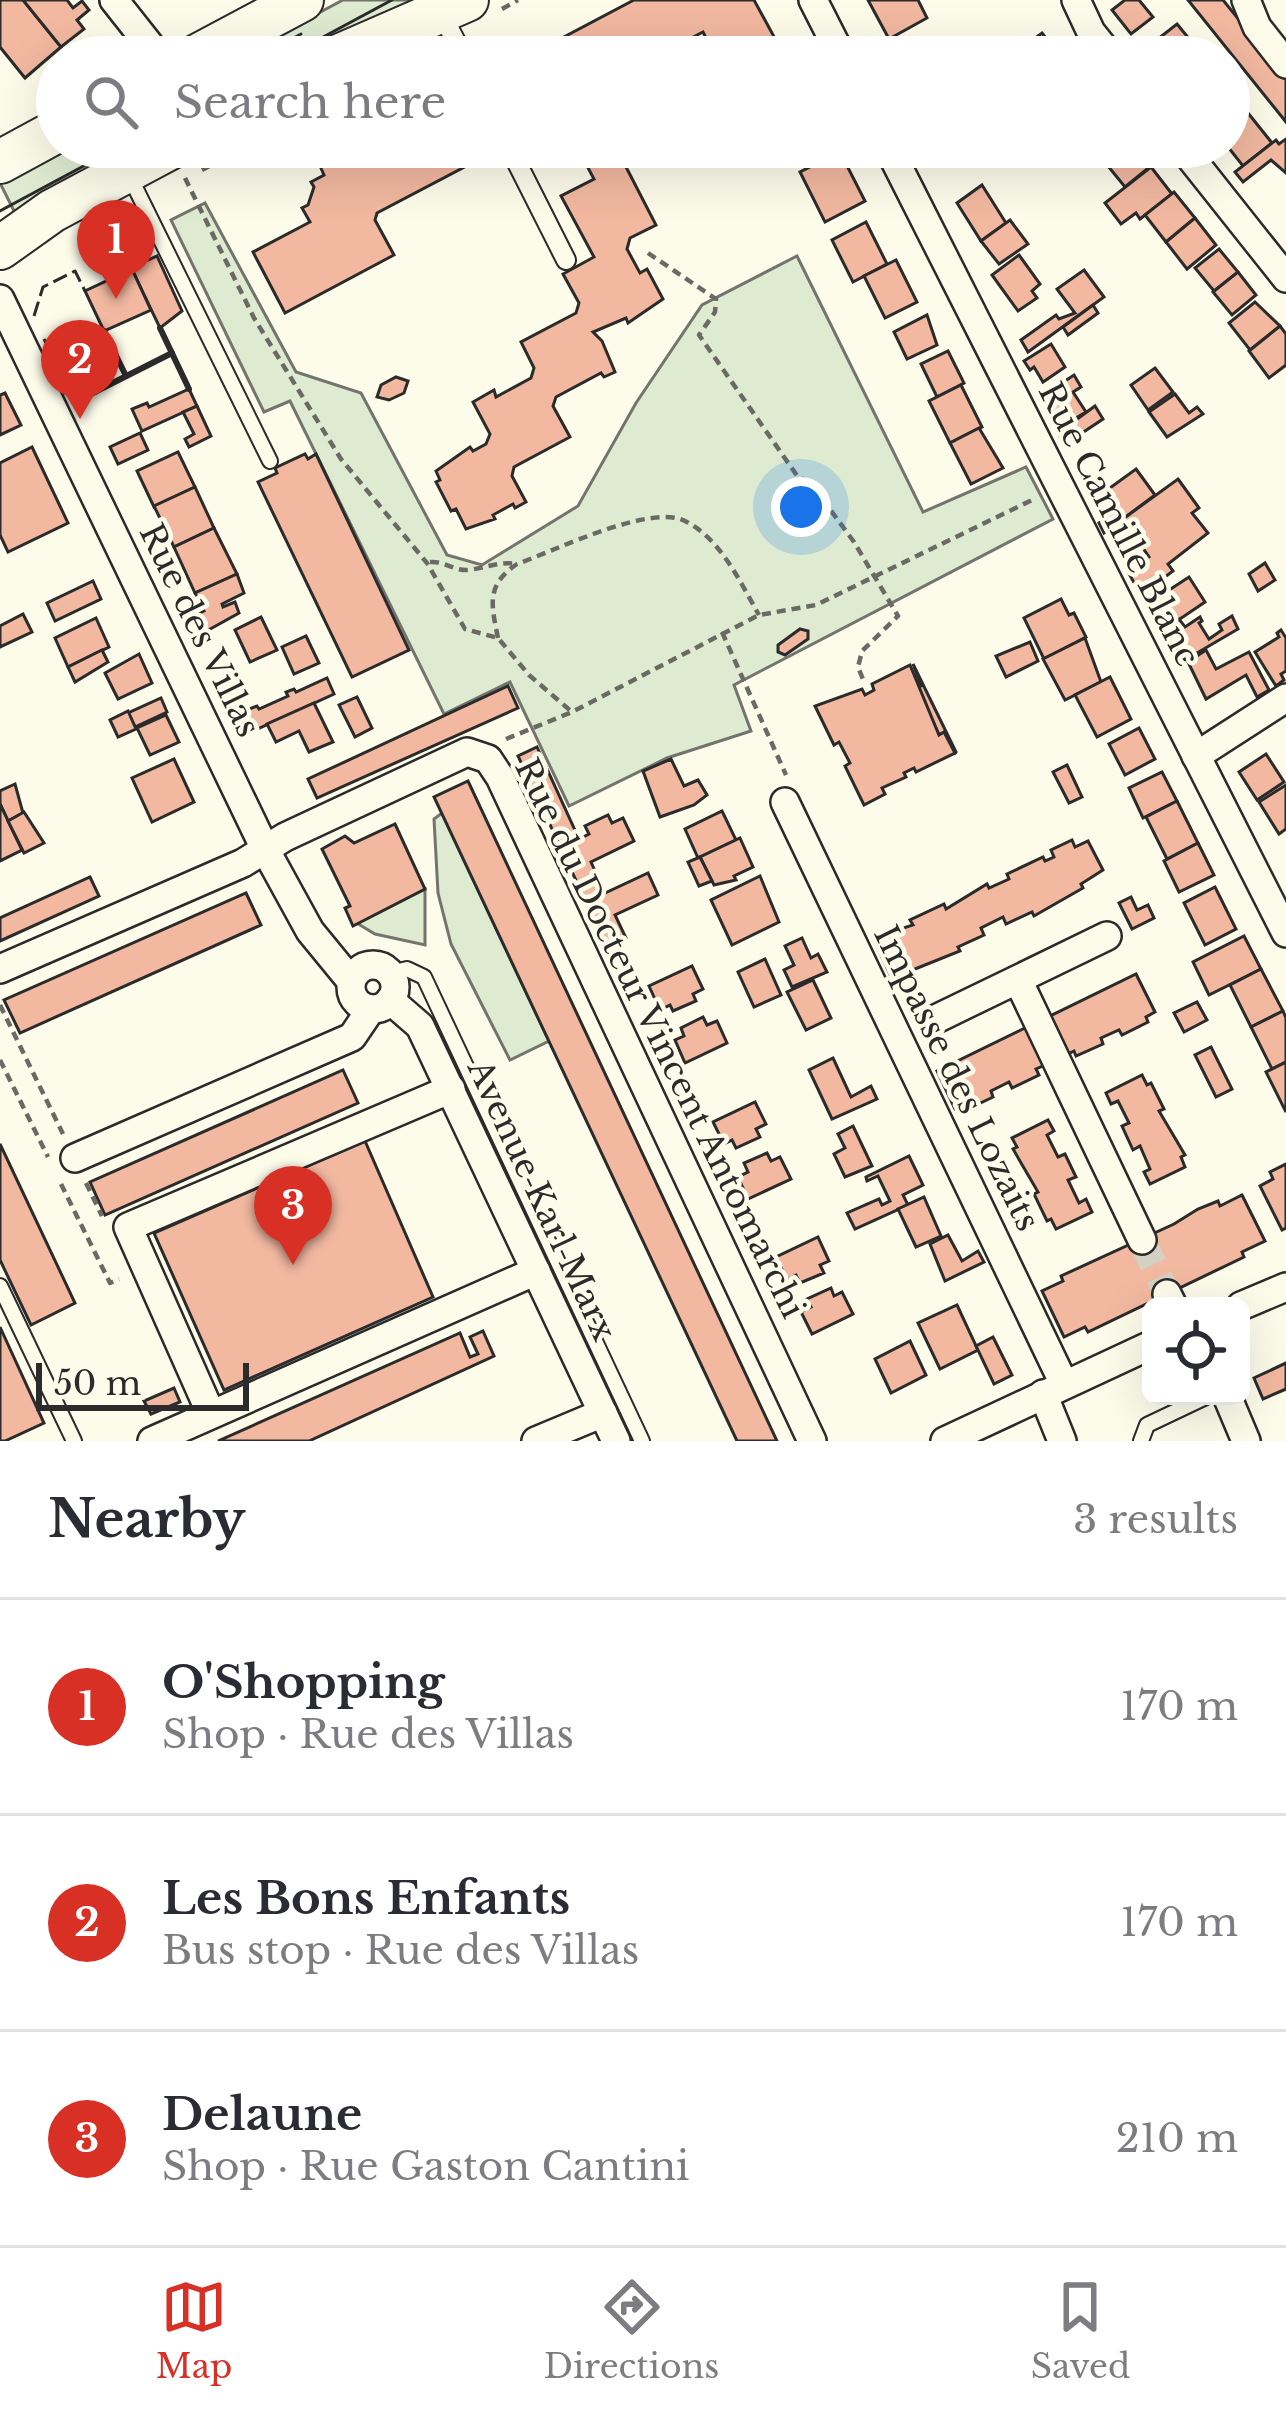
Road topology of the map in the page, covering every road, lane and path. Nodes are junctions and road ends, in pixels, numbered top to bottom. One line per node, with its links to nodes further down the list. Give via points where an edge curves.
1 (114, 0): 7 (street)
2 (302, 0): 8 (main road)
3 (813, 0): 10 (street)
4 (1076, 0): 11 (street)
5 (1246, 0): 12 (street)
6 (454, 7): 9 (main road)
7 (142, 36)
8 (234, 36)
9 (386, 36)
10 (831, 36)
11 (1094, 36)
12 (1286, 64)
13 (36, 142): 14 (main road)
14 (0, 162)
15 (133, 168): 20 (main road)
16 (180, 168): 28 (path, via 254,318 341,459)
17 (520, 168): 23 (street)
18 (899, 168): 27 (street, Rue Camille Blanc)
19 (1199, 168): 24 (street)
20 (127, 171): 21 (main road); 26 (lane)
21 (0, 248)
22 (648, 253): 30 (path, via 716,299 699,335)
23 (566, 260)
24 (1286, 278)
25 (0, 299): 40 (street, Rue des Villas)
26 (270, 461)
27 (1060, 486): 30 (path); 38 (street, Rue Camille Blanc)
28 (427, 562): 29 (path, via 462,571); 33 (path, via 466,629)
29 (517, 563): 31 (path, via 646,517 684,519 726,557); 33 (path, via 493,589)
30 (876, 575): 31 (path, via 816,604); 34 (path, via 898,616 862,651)
31 (759, 615): 32 (path)
32 (722, 632): 36 (path); 39 (path, via 786,774)
33 (498, 638): 36 (path)
34 (865, 684)
35 (1286, 698): 38 (street)
36 (572, 712): 37 (path)
37 (467, 752): 40 (street, Rue du Docteur Vincent Antomarchi); 68 (street, Rue du Docteur Vincent Antomarchi, via 488,759 500,777)
38 (1196, 756): 41 (street, Rue Camille Blanc)
39 (785, 802): 58 (street, Impasse des Lozaits)
40 (265, 849): 43 (street, Rue du Docteur Vincent Antomarchi); 45 (street, Rue des Villas, via 310,931)
41 (1286, 933)
42 (1107, 936): 44 (street)
43 (0, 969)
44 (1018, 980): 48 (street); 52 (street)
45 (351, 981): 46 (street, Avenue Karl Marx, via 353,996); 46 (street, via 371,965)
46 (384, 994): 49 (street, Avenue Karl Marx, via 420,1026); 50 (street, via 352,1036); 67 (lane, via 406,969 424,976)
47 (0, 1005): 50 (path)
48 (938, 1018)
49 (451, 1089): 51 (street); 53 (street, Avenue Karl Marx)
50 (75, 1158): 51 (path, via 108,1228)
51 (128, 1227): 62 (street)
52 (1142, 1240)
53 (536, 1271): 61 (street, Avenue Karl Marx); 62 (street)
54 (0, 1286): 63 (lane)
55 (1286, 1287): 56 (street)
56 (1250, 1302)
57 (1142, 1349): 58 (street)
58 (1054, 1389): 69 (street); 70 (street, Impasse des Lozaits)
59 (1189, 1405): 71 (lane, via 1147,1425)
60 (1231, 1405): 72 (street)
61 (603, 1413): 65 (street); 66 (street, Avenue Karl Marx)
62 (212, 1414): 64 (street)
63 (74, 1441)
64 (152, 1441)
65 (536, 1441)
66 (616, 1441)
67 (642, 1441)
68 (812, 1441)
69 (945, 1441)
70 (1062, 1441)
71 (1141, 1441)
72 (1246, 1441)

